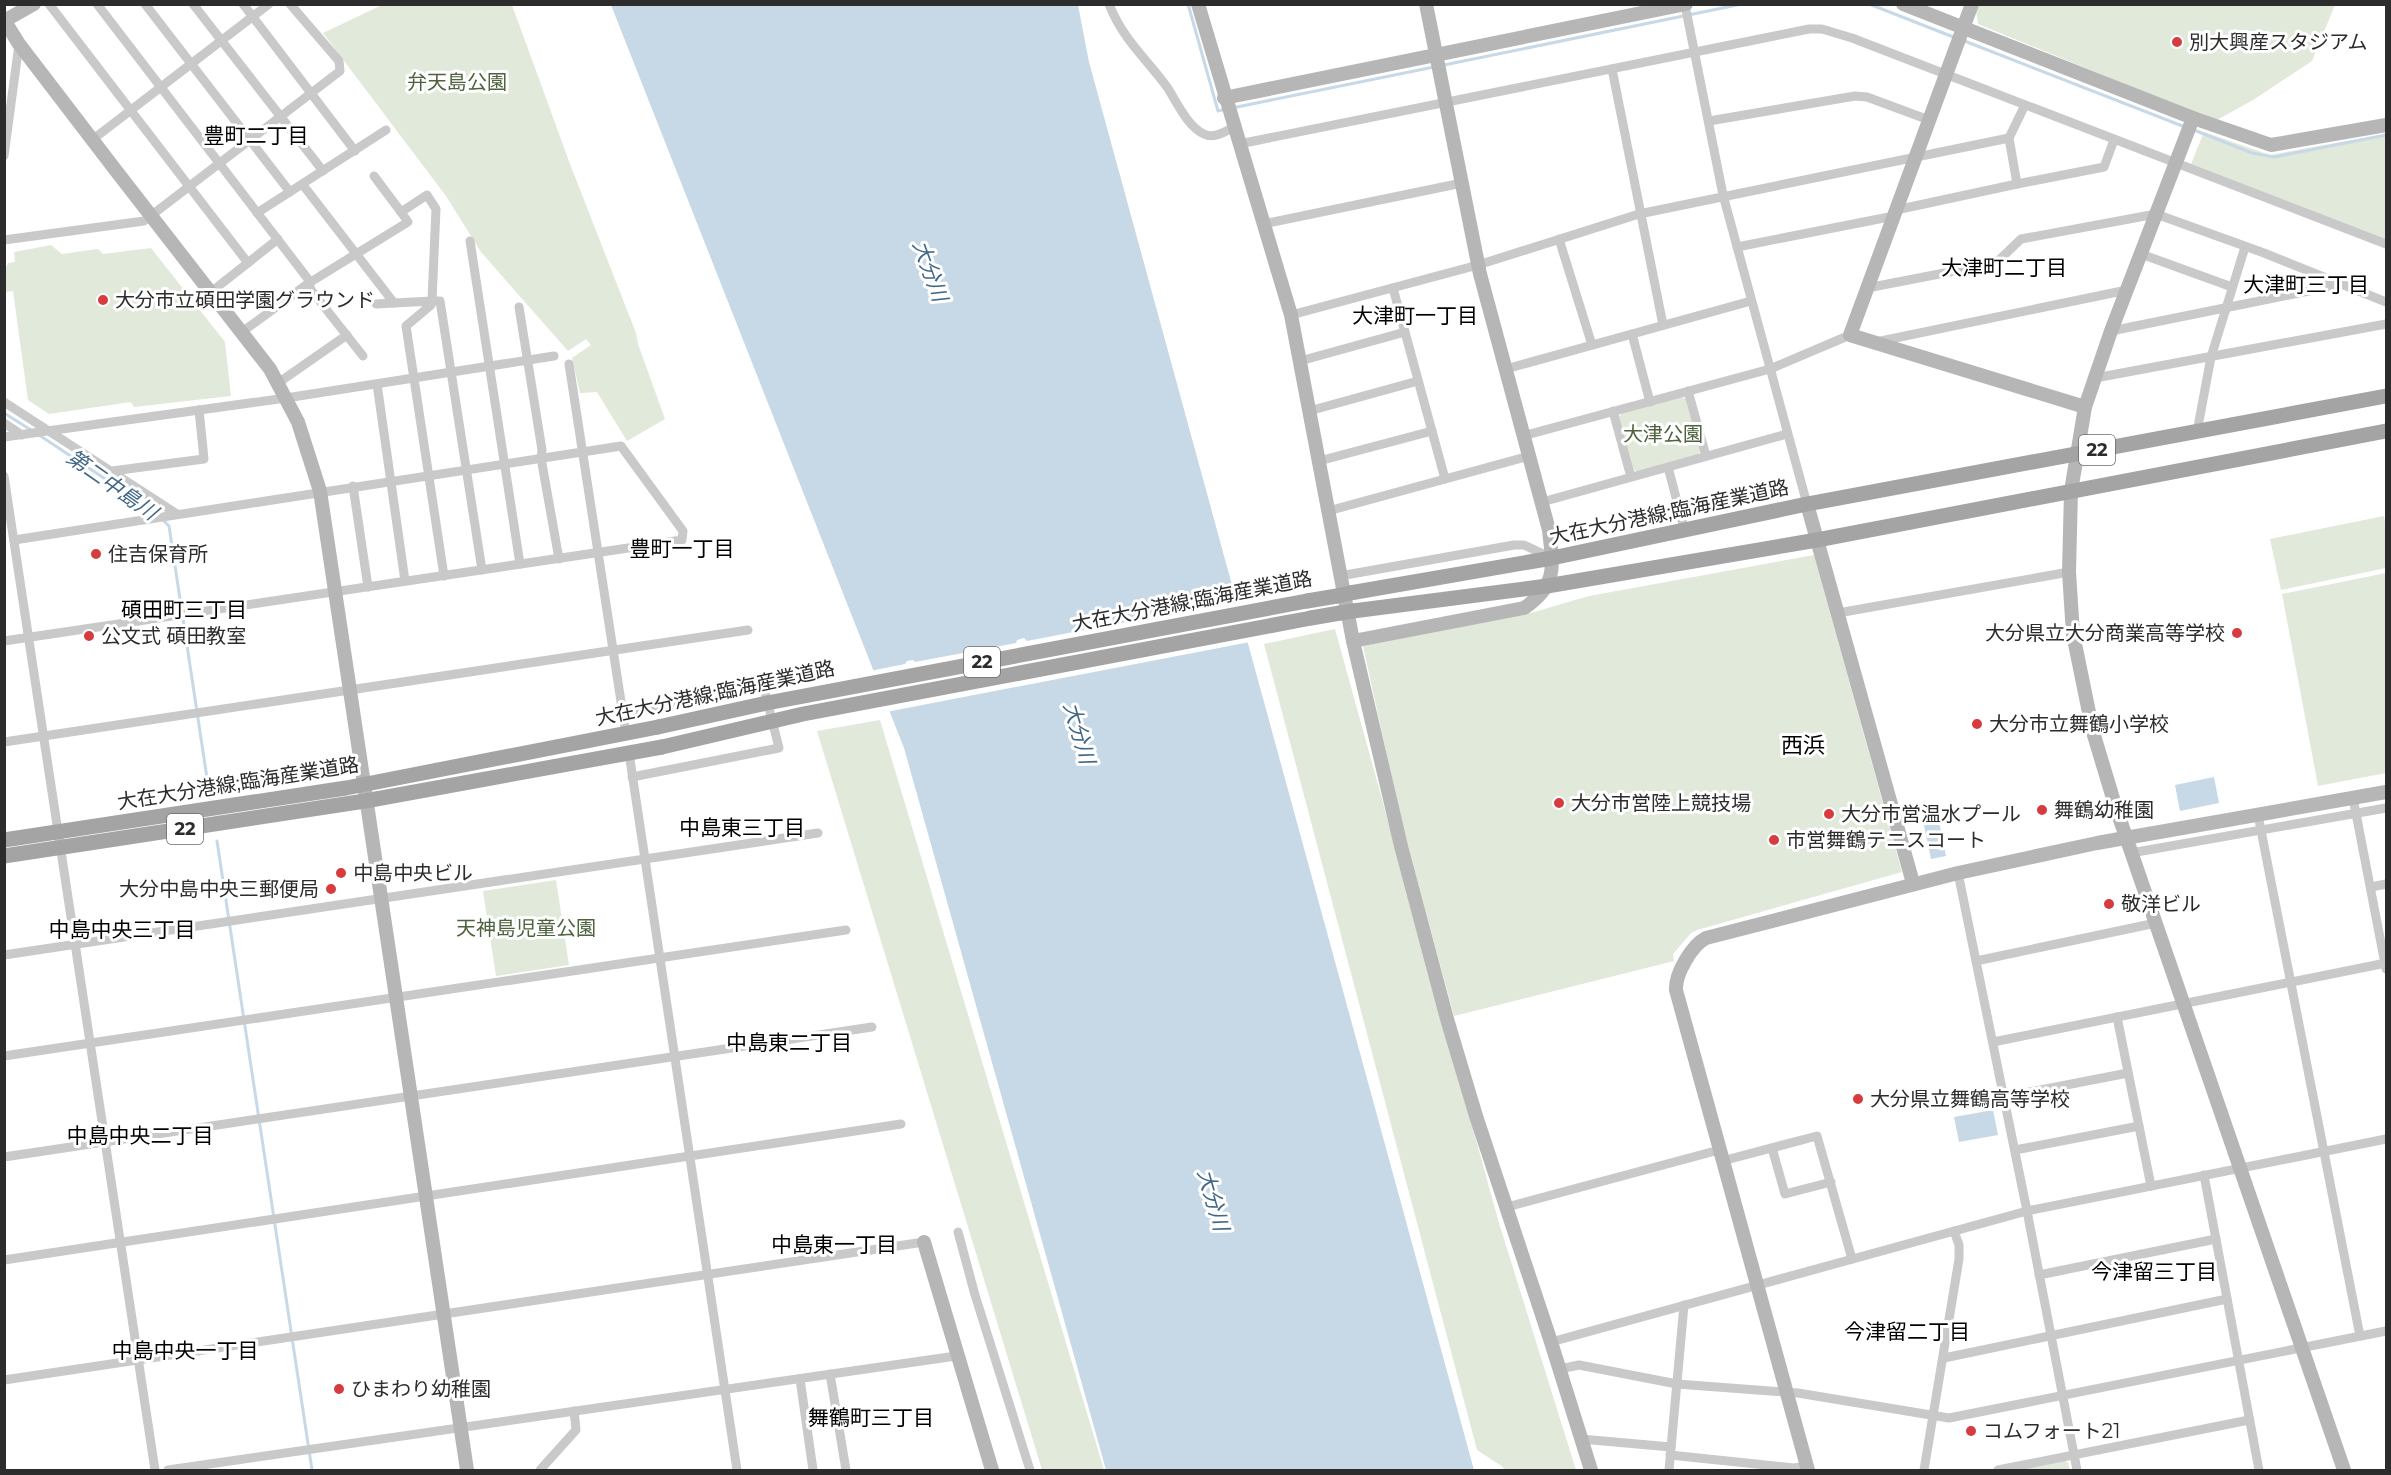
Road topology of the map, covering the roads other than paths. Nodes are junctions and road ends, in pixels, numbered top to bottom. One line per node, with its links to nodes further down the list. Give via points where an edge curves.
1 (34, 4): 17 (street)
2 (49, 4): 34 (street)
3 (97, 4): 28 (street)
4 (145, 4): 23 (street)
5 (193, 4): 19 (street)
6 (243, 4): 16 (street)
7 (269, 4): 16 (street)
8 (290, 4): 29 (street, via 339,61 340,71)
9 (1109, 4): 33 (street, via 1126,38 1194,127 1204,135 1215,136)
10 (1197, 4): 33 (street)
11 (1426, 4): 22 (street)
12 (1903, 4): 18 (street)
13 (1959, 4): 18 (street)
14 (1972, 4): 18 (street)
15 (1686, 6): 21 (street); 22 (street)
16 (253, 17): 19 (street); 29 (street)
17 (5, 20): 20 (street)
18 (1960, 35): 27 (street); 36 (street)
19 (221, 41): 23 (street); 35 (street)
20 (19, 44): 25 (street); 42 (street)
21 (1695, 52): 26 (street); 27 (street, via 1822,29); 38 (street)
22 (1437, 63): 30 (street); 33 (street)
23 (191, 64): 28 (street); 44 (street)
24 (4, 66): 25 (street)
25 (16, 68): 31 (street)
26 (1612, 69): 30 (street); 63 (street)
27 (1946, 74): 32 (street); 37 (street)
28 (161, 87): 34 (street); 50 (street)
29 (311, 93): 35 (street); 47 (street)
30 (1445, 102): 46 (street); 54 (street)
31 (8, 105): 45 (street)
32 (2025, 105): 41 (street); 43 (street)
33 (1228, 110): 46 (street)
34 (131, 111): 42 (street); 57 (street)
35 (281, 117): 44 (street); 52 (street)
36 (2193, 118): 39 (street, via 2271,146); 51 (street)
37 (1929, 120): 38 (street, via 1855,96); 49 (street)
38 (1709, 122): 59 (street)
39 (2386, 125)
40 (386, 130): 47 (street)
41 (2009, 138): 49 (street); 56 (street)
42 (92, 140): 65 (street)
43 (2114, 140): 51 (street); 56 (street, via 2104,167)
44 (250, 141): 50 (street); 58 (street)
45 (5, 143): 48 (street)
46 (1239, 144): 66 (street)
47 (355, 151): 52 (street)
48 (4, 156)
49 (1916, 156): 59 (street); 62 (street)
50 (220, 164): 57 (street); 61 (street)
51 (2175, 164): 64 (street); 71 (street)
52 (323, 171): 55 (street)
53 (374, 176): 60 (street)
54 (1461, 183): 66 (street); 77 (street)
55 (303, 184): 58 (street); 74 (street)
56 (2017, 184): 62 (street)
57 (190, 188): 65 (street); 76 (street)
58 (290, 192): 61 (street)
59 (1723, 195): 63 (street); 72 (street)
60 (400, 212): 74 (street, via 408,222); 85 (street, via 427,195 436,208)
61 (257, 213): 69 (street)
62 (1895, 213): 72 (street); 82 (street)
63 (1640, 214): 67 (street); 94 (street)
64 (2156, 214): 73 (street); 75 (street); 82 (street, via 2021,239 1996,263)
65 (152, 217): 68 (street); 84 (street)
66 (1263, 224): 92 (street)
67 (1559, 239): 77 (street); 102 (street)
68 (4, 240)
69 (278, 240): 76 (street); 78 (street)
70 (470, 241): 109 (street)
71 (2386, 244)
72 (1737, 247): 86 (street)
73 (2245, 247): 79 (street); 80 (street)
74 (356, 254): 78 (street); 88 (street)
75 (2141, 254): 80 (street); 83 (street)
76 (248, 263): 84 (street)
77 (1478, 265): 81 (street); 110 (street)
78 (309, 284): 96 (street); 99 (street)
79 (2343, 284): 87 (street); 91 (street)
80 (2232, 286): 91 (street)
81 (1393, 288): 92 (street); 97 (street)
82 (1867, 288): 100 (street)
83 (2127, 290): 95 (street); 101 (street)
84 (211, 292): 96 (street)
85 (432, 301): 88 (street); 112 (street, via 440,301); 113 (street, via 406,326)
86 (1751, 301): 94 (street); 111 (street)
87 (2386, 302)
88 (394, 303): 89 (street)
89 (376, 304)
90 (519, 307): 106 (street)
91 (2224, 308): 95 (street); 105 (street)
92 (1291, 315): 107 (street)
93 (2386, 324): 105 (street)
94 (1663, 326): 98 (street)
95 (2111, 331): 114 (street)
96 (242, 332): 116 (street)
97 (1405, 332): 107 (street); 115 (street)
98 (1632, 334): 102 (street); 122 (street)
99 (346, 335): 103 (street); 116 (street)
100 (1850, 335): 101 (street); 111 (street)
101 (1874, 342): 123 (street)
102 (1592, 345): 110 (street)
103 (363, 356)
104 (554, 356): 106 (street)
105 (2211, 357): 114 (street); 131 (street)
106 (528, 360): 109 (street); 140 (street)
107 (1300, 362): 125 (street)
108 (568, 364): 136 (street)
109 (490, 367): 112 (street); 142 (street)
110 (1506, 369): 134 (street)
111 (1770, 369): 118 (street); 133 (street)
112 (451, 373): 113 (street); 144 (street)
113 (414, 378): 117 (street); 146 (street)
114 (2096, 378): 123 (street)
115 (1418, 381): 125 (street); 128 (street)
116 (278, 383): 120 (street)
117 (377, 384): 120 (street); 150 (street)
118 (1688, 391): 122 (street); 139 (street)
119 (2386, 396): 131 (main road, 大在大分港線;臨海産業道路 / 22)
120 (286, 398): 124 (street); 152 (street, via 306,442)
121 (4, 402): 129 (street)
122 (1650, 402): 126 (street)
123 (2085, 407): 137 (street)
124 (199, 410): 129 (street); 145 (street, via 204,459)
125 (1309, 411): 141 (street)
126 (1613, 411): 134 (street); 148 (street)
127 (4, 423): 132 (street)
128 (1432, 430): 141 (street); 149 (street)
129 (48, 431): 132 (street); 145 (street)
130 (2386, 431): 153 (main road, 大在大分港線;臨海産業道路 / 22)
131 (2197, 432): 137 (main road, 大在大分港線;臨海産業道路 / 22)
132 (25, 434): 135 (street)
133 (1787, 434): 139 (street); 155 (street)
134 (1524, 436): 138 (street)
135 (4, 437)
136 (582, 451): 140 (street); 161 (street); 161 (street, via 621,446 683,531 682,540)
137 (2078, 454): 153 (street); 155 (main road, 大在大分港線;臨海産業道路 / 22)
138 (1529, 456): 149 (street); 154 (street)
139 (1706, 456): 143 (street)
140 (541, 458): 142 (street); 163 (street)
141 (1319, 461): 156 (street)
142 (505, 463): 144 (street); 164 (street)
143 (1668, 467): 148 (street); 158 (street)
144 (466, 469): 146 (street); 165 (street)
145 (112, 471): 157 (street)
146 (428, 475): 150 (street); 167 (street)
147 (4, 476): 159 (street)
148 (1631, 477): 154 (street)
149 (1445, 479): 156 (street)
150 (391, 481): 151 (street); 169 (street)
151 (353, 486): 152 (street); 171 (street)
152 (320, 491): 157 (street); 172 (street)
153 (2071, 491): 160 (main road, 大在大分港線;臨海産業道路 / 22); 166 (street)
154 (1542, 502): 162 (street)
155 (1807, 504): 158 (main road, 大在大分港線;臨海産業道路 / 22); 160 (street)
156 (1328, 511): 168 (street)
157 (177, 514): 159 (street)
158 (1684, 528): 162 (main road, 大在大分港線;臨海産業道路 / 22)
159 (14, 540): 175 (street)
160 (1817, 540): 170 (main road, 大在大分港線;臨海産業道路 / 22); 173 (street)
161 (598, 553): 163 (street); 178 (street)
162 (1552, 558): 168 (street, via 1524,545 1514,545); 170 (street); 181 (main road, 大在大分港線;臨海産業道路 / 22, bridge, via 767,703)
163 (559, 559): 164 (street)
164 (520, 564): 165 (street)
165 (482, 570): 167 (street)
166 (2068, 572): 173 (street); 196 (street, via 2073,633 2090,720)
167 (444, 576): 169 (street)
168 (1340, 576): 177 (street)
169 (405, 581): 171 (street)
170 (1547, 586): 177 (street, via 1524,608); 184 (main road, 大在大分港線;臨海産業道路 / 22, bridge, via 1311,618 803,714)
171 (368, 587): 172 (street)
172 (335, 592): 175 (street); 179 (street)
173 (1838, 613): 203 (street)
174 (747, 630): 178 (street)
175 (29, 637): 176 (street); 182 (street)
176 (4, 641)
177 (1353, 641): 241 (street, via 1447,1019)
178 (613, 650): 179 (street); 180 (street)
179 (350, 690): 182 (street); 186 (street)
180 (623, 713): 181 (street); 185 (street, via 763,684 779,748)
181 (626, 734): 186 (main road, 大在大分港線;臨海産業道路 / 22)
182 (44, 736): 183 (street); 194 (street)
183 (4, 741)
184 (628, 753): 185 (street); 189 (main road, 大在大分港線;臨海産業道路 / 22)
185 (632, 777): 201 (street)
186 (365, 784): 189 (street); 194 (main road, 大在大分港線;臨海産業道路 / 22)
187 (2386, 792): 188 (street)
188 (2353, 798): 191 (street); 192 (street)
189 (365, 801): 198 (main road, 大在大分港線;臨海産業道路 / 22); 206 (street)
190 (2386, 808): 191 (street)
191 (2356, 814): 193 (street); 205 (street)
192 (2258, 815): 193 (street); 196 (street)
193 (2262, 830): 199 (street); 214 (street)
194 (58, 832): 197 (main road, 大在大分港線;臨海産業道路 / 22); 198 (street)
195 (818, 833): 201 (street)
196 (2126, 838): 199 (street); 202 (street)
197 (4, 840)
198 (61, 848): 200 (main road, 大在大分港線;臨海産業道路 / 22); 209 (street)
199 (2132, 853): 207 (street)
200 (4, 856)
201 (644, 860): 206 (street); 211 (street)
202 (1958, 873): 203 (street); 212 (street)
203 (1913, 883): 233 (street, via 1706,938 1696,945 1676,979 1676,990)
204 (2386, 884): 205 (street)
205 (2371, 887): 213 (street)
206 (380, 899): 209 (street); 215 (street)
207 (2156, 923): 212 (street); 216 (street)
208 (846, 930): 211 (street)
209 (75, 944): 210 (street); 220 (street)
210 (4, 955)
211 (659, 958): 215 (street); 222 (street)
212 (1976, 961): 219 (street)
213 (2386, 965): 214 (street)
214 (2291, 982): 216 (street); 232 (street)
215 (395, 998): 220 (street); 224 (street)
216 (2184, 1004): 217 (street); 236 (street)
217 (2117, 1017): 219 (street); 223 (street)
218 (872, 1027): 222 (street)
219 (1993, 1042): 225 (street)
220 (90, 1043): 221 (street); 229 (street)
221 (4, 1056)
222 (674, 1057): 224 (street); 234 (street)
223 (2128, 1072): 225 (street); 227 (street)
224 (410, 1096): 229 (street); 240 (street)
225 (2004, 1097): 231 (street)
226 (901, 1124): 234 (street)
227 (2139, 1126): 231 (street); 239 (street)
228 (2386, 1139): 232 (street)
229 (105, 1142): 235 (street); 246 (street)
230 (1772, 1148): 233 (street); 238 (street, via 1817,1136); 238 (street, via 1785,1194)
231 (2015, 1150): 242 (street)
232 (2324, 1152): 236 (street); 258 (street)
233 (1721, 1155): 241 (street); 252 (street)
234 (689, 1156): 240 (street); 250 (street)
235 (4, 1157)
236 (2240, 1168): 237 (street); 260 (street)
237 (2204, 1175): 239 (street); 245 (street)
238 (1831, 1182): 248 (street)
239 (2151, 1186): 242 (street)
240 (425, 1196): 246 (street); 255 (street)
241 (1507, 1207): 259 (street)
242 (2027, 1211): 243 (street); 251 (street)
243 (1954, 1232): 248 (street); 262 (street, via 1959,1259)
244 (958, 1233): 289 (street)
245 (2216, 1239): 251 (street); 253 (street)
246 (121, 1242): 249 (street); 263 (street)
247 (924, 1242): 250 (street); 261 (street)
248 (1852, 1259): 252 (street)
249 (4, 1260)
250 (707, 1274): 255 (street); 270 (street)
251 (2039, 1275): 257 (street)
252 (1756, 1286): 254 (street); 271 (street)
253 (2227, 1299): 257 (street); 264 (street)
254 (1684, 1305): 259 (street); 269 (street)
255 (443, 1314): 263 (street); 276 (street)
256 (2386, 1331): 258 (street)
257 (2051, 1336): 262 (street); 272 (street)
258 (2360, 1336): 260 (street)
259 (1551, 1342): 265 (street)
260 (2302, 1348): 264 (street); 296 (street)
261 (956, 1356): 266 (street); 288 (street)
262 (1944, 1358): 274 (street)
263 (138, 1360): 268 (street); 281 (street)
264 (2238, 1361): 272 (street); 275 (street)
265 (1560, 1369): 269 (street, via 1579,1365); 277 (street)
266 (830, 1374): 267 (street); 287 (street)
267 (800, 1379): 270 (street); 286 (street)
268 (4, 1380)
269 (1677, 1384): 271 (street); 278 (street)
270 (724, 1389): 273 (street); 285 (street)
271 (1785, 1392): 274 (street); 280 (street)
272 (2062, 1395): 274 (street, via 1949,1418); 279 (street)
273 (574, 1411): 276 (street); 284 (street, via 576,1430)
274 (1934, 1415): 292 (street)
275 (2249, 1420): 279 (street); 295 (street)
276 (460, 1427): 282 (street); 283 (street)
277 (1581, 1439): 278 (street); 290 (street)
278 (1671, 1451): 280 (street); 291 (street)
279 (2074, 1455): 293 (street); 294 (street)
280 (1800, 1469)
281 (155, 1470)
282 (168, 1470)
283 (467, 1470)
284 (540, 1470)
285 (737, 1470)
286 (813, 1470)
287 (846, 1470)
288 (992, 1470)
289 (1030, 1470)
290 (1591, 1470)
291 (1669, 1470)
292 (1924, 1470)
293 (1998, 1470)
294 (2077, 1470)
295 (2259, 1470)
296 (2344, 1470)

